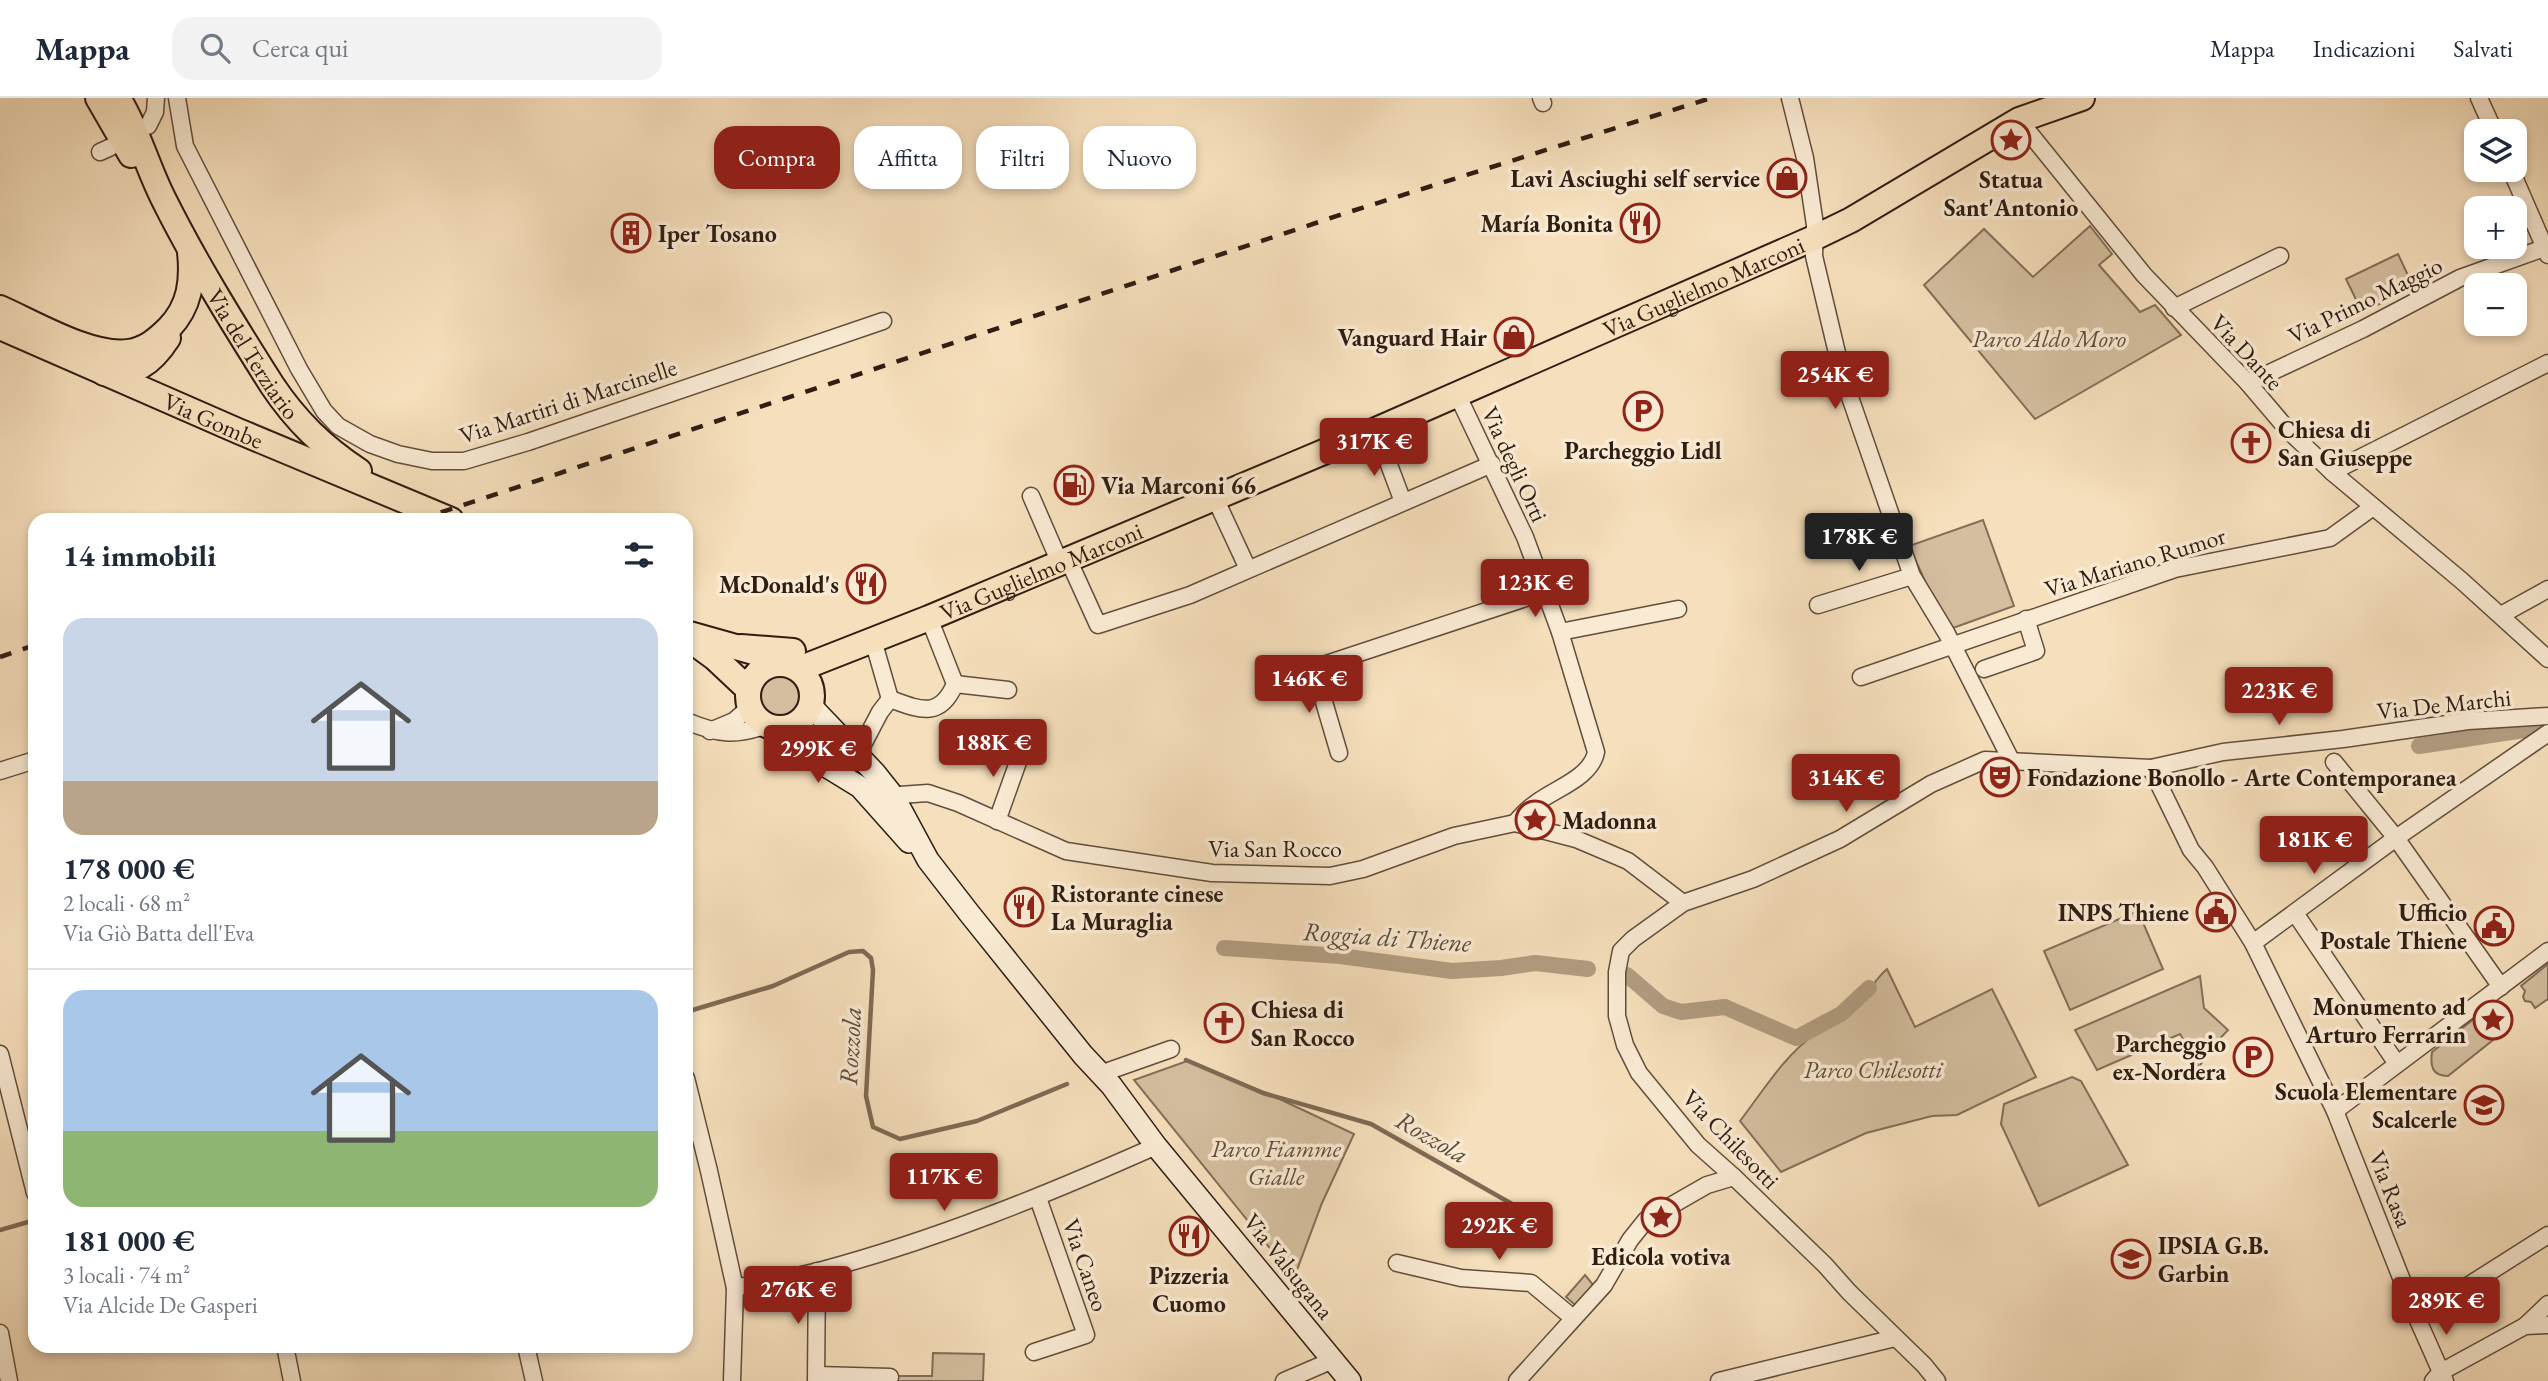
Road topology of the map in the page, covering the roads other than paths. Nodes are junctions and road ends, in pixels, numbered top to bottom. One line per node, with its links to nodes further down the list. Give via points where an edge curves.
1 (98, 98): 11 (main road, Via del Terziario, via 128,151)
2 (156, 98): 10 (street)
3 (177, 98): 20 (street, Via Martiri di Marcinelle, via 185,146 324,411 338,426 398,454 464,461)
4 (1790, 98): 13 (street, via 1805,158)
5 (2082, 98): 9 (main road, Via Guglielmo Marconi)
6 (2482, 101): 8 (street)
7 (122, 102): 11 (main road, Via del Terziario)
8 (2489, 119)
9 (2019, 120): 13 (main road, Via Guglielmo Marconi); 19 (street, Via Dante)
10 (148, 126)
11 (155, 182): 14 (main road, Via del Terziario)
12 (2516, 182): 15 (street)
13 (1816, 237): 25 (main road, Via Guglielmo Marconi); 37 (street, via 1814,256 1842,374)
14 (189, 248): 18 (main road, via 191,287); 29 (main road, Via del Terziario, via 288,409 315,439)
15 (2546, 252): 24 (street, Via Primo Maggio, via 2460,278)
16 (2280, 256): 19 (street)
17 (0, 308): 18 (main road, via 76,342 117,352 148,346)
18 (184, 308): 23 (main road, via 176,328 148,364 124,373)
19 (2174, 308): 24 (street, Via Dante)
20 (883, 321)
21 (0, 330): 23 (main road, Via Gombe)
22 (2548, 363): 28 (street)
23 (103, 373): 29 (main road, Via Gombe)
24 (2248, 383): 28 (street, Via Dante)
25 (1457, 394): 26 (main road, Via Guglielmo Marconi); 27 (street, Via degli Orti)
26 (1376, 430): 31 (main road, Via Guglielmo Marconi); 32 (street)
27 (1492, 464): 32 (street); 39 (street, Via degli Orti)
28 (2332, 472): 33 (street, Via Dante)
29 (391, 493): 34 (main road, Via Gombe)
30 (1031, 496): 35 (street)
31 (1215, 498): 35 (main road, Via Guglielmo Marconi); 36 (street)
32 (1403, 502): 36 (street)
33 (2373, 507): 42 (street, Via Dante); 44 (street, Via Mariano Rumor, via 2330,538 2175,569)
34 (436, 513)
35 (1064, 561): 36 (street, via 1098,625 1190,595); 43 (main road, Via Guglielmo Marconi)
36 (1248, 569)
37 (1912, 576): 40 (street); 49 (street)
38 (2548, 589): 42 (street)
39 (1544, 592): 45 (street, Via degli Orti); 67 (street, via 1314,668)
40 (1818, 605)
41 (1678, 610): 45 (street)
42 (2501, 615): 51 (street, Via Dante)
43 (929, 618): 48 (main road, Via Guglielmo Marconi); 55 (street)
44 (2026, 619): 49 (street, Via Mariano Rumor); 53 (street, Via Mariano Rumor, via 2036,651)
45 (1560, 632): 76 (street, Via degli Orti, via 1595,758 1579,776 1535,803)
46 (693, 637): 50 (main road, Via Guglielmo Marconi)
47 (693, 641): 57 (main road, Via Guglielmo Marconi, via 715,658)
48 (868, 641): 50 (main road, Via Guglielmo Marconi, via 795,651); 52 (main road, Via Guglielmo Marconi); 58 (street); 59 (main road, Via Guglielmo Marconi, via 821,680)
49 (1952, 644): 54 (street, Via Mariano Rumor); 68 (street)
50 (741, 647): 52 (main road, Via Guglielmo Marconi)
51 (2548, 659)
52 (791, 666): 57 (main road, Via Guglielmo Marconi, via 772,664 761,669 753,678); 59 (main road, via 810,682)
53 (1984, 668)
54 (1861, 677)
55 (955, 684): 56 (street); 58 (street, via 940,707 927,709)
56 (1008, 690)
57 (749, 698): 62 (main road, Via Guglielmo Marconi, via 757,718); 63 (street, via 734,721)
58 (890, 699): 66 (street)
59 (812, 700): 62 (main road, Via Guglielmo Marconi, via 805,717 796,724); 66 (main road, Via Valsugana)
60 (2548, 716): 71 (street, Via De Marchi, via 2223,752)
61 (693, 726): 63 (street)
62 (769, 726): 63 (street, via 745,733); 73 (main road, Via Valsugana)
63 (710, 731)
64 (2548, 733): 77 (street)
65 (1023, 748): 75 (street)
66 (853, 749): 73 (street); 74 (main road, Via Valsugana)
67 (1339, 753)
68 (2011, 760): 71 (street, Via De Marchi); 79 (street, Via Chilesotti, via 1985,760 1931,783 1840,839)
69 (28, 762): 72 (street)
70 (2334, 762): 77 (street)
71 (2151, 768): 81 (street, Via Rasa, via 2191,850)
72 (0, 771)
73 (856, 784): 74 (street, Via Valsugana); 78 (main road, Via Valsugana)
74 (894, 797): 75 (street, Via San Rocco, via 928,793); 78 (main road, Via Valsugana)
75 (997, 821): 76 (street, Via San Rocco, via 1066,851 1212,873 1317,876 1363,869 1454,836)
76 (1515, 823): 79 (street, Via San Rocco, via 1576,839 1628,861)
77 (2396, 838): 80 (street); 83 (street)
78 (928, 860): 87 (main road, Via Valsugana)
79 (1683, 903): 92 (street, Via Chilesotti, via 1622,951 1617,1017 1639,1073 1698,1145)
80 (2295, 913): 81 (street); 86 (street)
81 (2253, 943): 89 (street, Via Rasa)
82 (2548, 951): 83 (street)
83 (2501, 987): 86 (street)
84 (1171, 1049): 87 (street)
85 (0, 1054): 91 (street)
86 (2397, 1064): 89 (street)
87 (1100, 1074): 90 (main road, Via Valsugana)
88 (693, 1106): 97 (street)
89 (2334, 1111): 100 (street, Via Rasa)
90 (1156, 1146): 93 (street); 108 (main road, Via Valsugana)
91 (28, 1165)
92 (1734, 1177): 99 (street, via 1707,1185 1646,1220 1604,1285); 104 (street, Via Chilesotti)
93 (1038, 1198): 96 (street); 105 (street, Via Caneo, via 1086,1335)
94 (2548, 1235): 100 (street)
95 (1397, 1263): 99 (street, via 1461,1278 1531,1283)
96 (817, 1271): 97 (street); 110 (street)
97 (734, 1288): 115 (street)
98 (2548, 1304): 102 (street)
99 (1573, 1318): 118 (street)
100 (2417, 1318): 111 (street, Via Rasa)
101 (2548, 1325): 102 (street)
102 (2525, 1326): 111 (street)
103 (0, 1333): 112 (street)
104 (1895, 1338): 119 (street); 120 (street, Via Chilesotti)
105 (1034, 1352)
106 (286, 1353): 113 (street)
107 (528, 1353): 114 (street)
108 (1333, 1360): 116 (street); 117 (main road, Via Valsugana)
109 (890, 1377): 110 (street)
110 (817, 1378)
111 (2440, 1378)
112 (9, 1381)
113 (292, 1381)
114 (534, 1381)
115 (732, 1381)
116 (1284, 1381)
117 (1350, 1381)
118 (1517, 1381)
119 (1719, 1381)
120 (1937, 1381)

